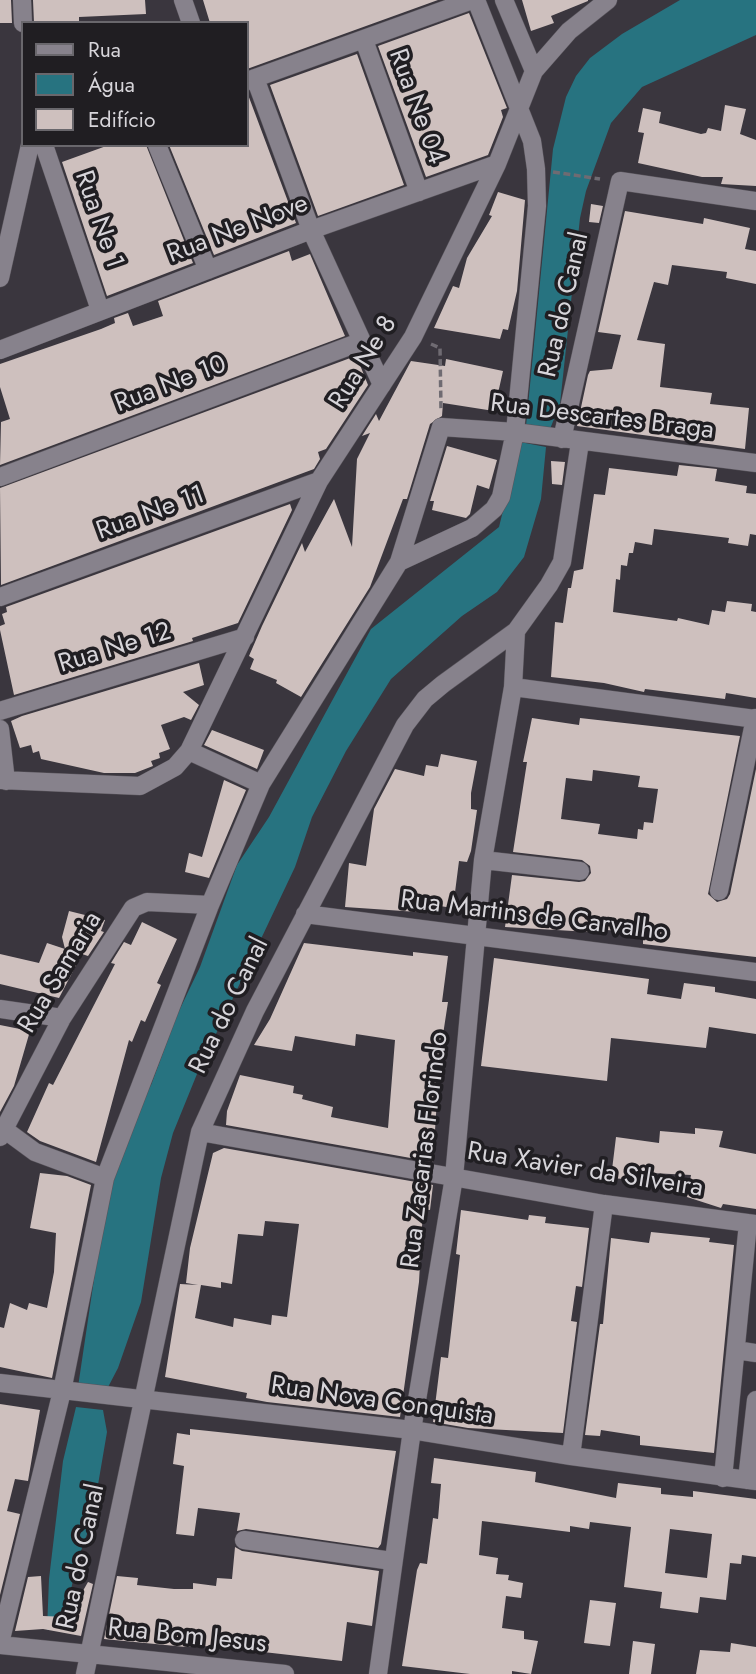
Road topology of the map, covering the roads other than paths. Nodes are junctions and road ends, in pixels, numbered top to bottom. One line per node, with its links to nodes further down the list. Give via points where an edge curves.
1 (22, 0): 6 (street)
2 (183, 0): 7 (street)
3 (474, 0): 8 (street); 11 (street)
4 (503, 0): 9 (street)
5 (608, 0): 9 (street, Rua Ne 8, via 569,30)
6 (23, 21)
7 (190, 21)
8 (364, 40): 10 (street); 15 (street, Rua Ne 04)
9 (534, 71): 11 (street, Rua Ne 8)
10 (251, 79): 17 (street)
11 (519, 111): 14 (street, Rua Ne 8); 24 (street, via 532,141 537,206)
12 (158, 147): 18 (street)
13 (40, 148): 19 (street); 20 (street, Rua Ne 1)
14 (497, 164): 15 (street, Rua Ne Nove); 23 (street, Rua Ne 8, via 414,338)
15 (419, 192): 17 (street, Rua Ne Nove)
16 (756, 201): 25 (street, Rua do Canal, via 612,180)
17 (311, 230): 18 (street, Rua Ne Nove); 21 (street)
18 (208, 270): 20 (street, Rua Ne Nove)
19 (0, 278)
20 (100, 310): 22 (street, Rua Ne Nove)
21 (360, 342): 23 (street); 27 (street, Rua Ne 10)
22 (0, 350)
23 (382, 385): 28 (street, Rua Ne 8)
24 (515, 432): 25 (street, Rua Descartes Braga); 29 (street, via 501,497 494,509 471,528); 29 (street, Rua Descartes Braga, via 441,426)
25 (571, 441): 26 (street, Rua Descartes Braga); 31 (street, Rua do Canal, via 562,562)
26 (756, 463)
27 (0, 477)
28 (319, 481): 30 (street, Rua Ne 11); 32 (street, Rua Ne 8)
29 (399, 562): 39 (street)
30 (0, 597)
31 (516, 631): 33 (street, Rua Zacarias Florindo); 44 (street, Rua do Canal, via 434,691 405,724)
32 (245, 637): 34 (street, Rua Ne 12); 37 (street, Rua Ne 8)
33 (513, 687): 35 (street); 40 (street, Rua Zacarias Florindo)
34 (0, 711)
35 (755, 718): 42 (street)
36 (0, 729): 38 (street)
37 (189, 751): 38 (street, Rua Ne 8, via 175,767 139,786); 39 (street)
38 (3, 781)
39 (261, 784): 43 (street)
40 (483, 860): 41 (street); 45 (street, Rua Zacarias Florindo)
41 (580, 871)
42 (719, 891)
43 (210, 905): 48 (street, Rua Samaria, via 147,902 133,908); 52 (street)
44 (305, 914): 45 (street, Rua Martins de Carvalho); 49 (street, Rua do Canal)
45 (475, 936): 46 (street, Rua Martins de Carvalho); 51 (street, Rua Zacarias Florindo)
46 (756, 972)
47 (0, 1009): 48 (street)
48 (62, 1018): 50 (street, Rua Samaria)
49 (200, 1132): 51 (street, Rua Xavier da Silveira); 59 (street, Rua do Canal)
50 (2, 1133): 52 (street, via 35,1152)
51 (454, 1177): 53 (street, Rua Xavier da Silveira); 61 (street, Rua Zacarias Florindo)
52 (105, 1178): 58 (street)
53 (604, 1204): 54 (street, Rua Xavier da Silveira); 62 (street)
54 (752, 1224): 55 (street)
55 (736, 1350): 56 (street); 63 (street)
56 (756, 1353)
57 (0, 1383): 58 (street, Rua Nova Conquista)
58 (62, 1391): 59 (street, Rua Nova Conquista); 67 (street)
59 (142, 1399): 61 (street, Rua Nova Conquista); 68 (street, Rua do Canal)
60 (756, 1400): 64 (street)
61 (412, 1430): 62 (street, Rua Nova Conquista); 66 (street, Rua Zacarias Florindo)
62 (571, 1457): 63 (street, Rua Nova Conquista)
63 (723, 1478): 64 (street, Rua Nova Conquista)
64 (751, 1480)
65 (244, 1540): 66 (street)
66 (392, 1561): 71 (street, Rua Zacarias Florindo)
67 (0, 1644): 68 (street, Rua Bom Jesus)
68 (89, 1654): 69 (street, Rua do Canal); 70 (street, Rua Bom Jesus)
69 (85, 1674)
70 (285, 1674)
71 (378, 1674)

